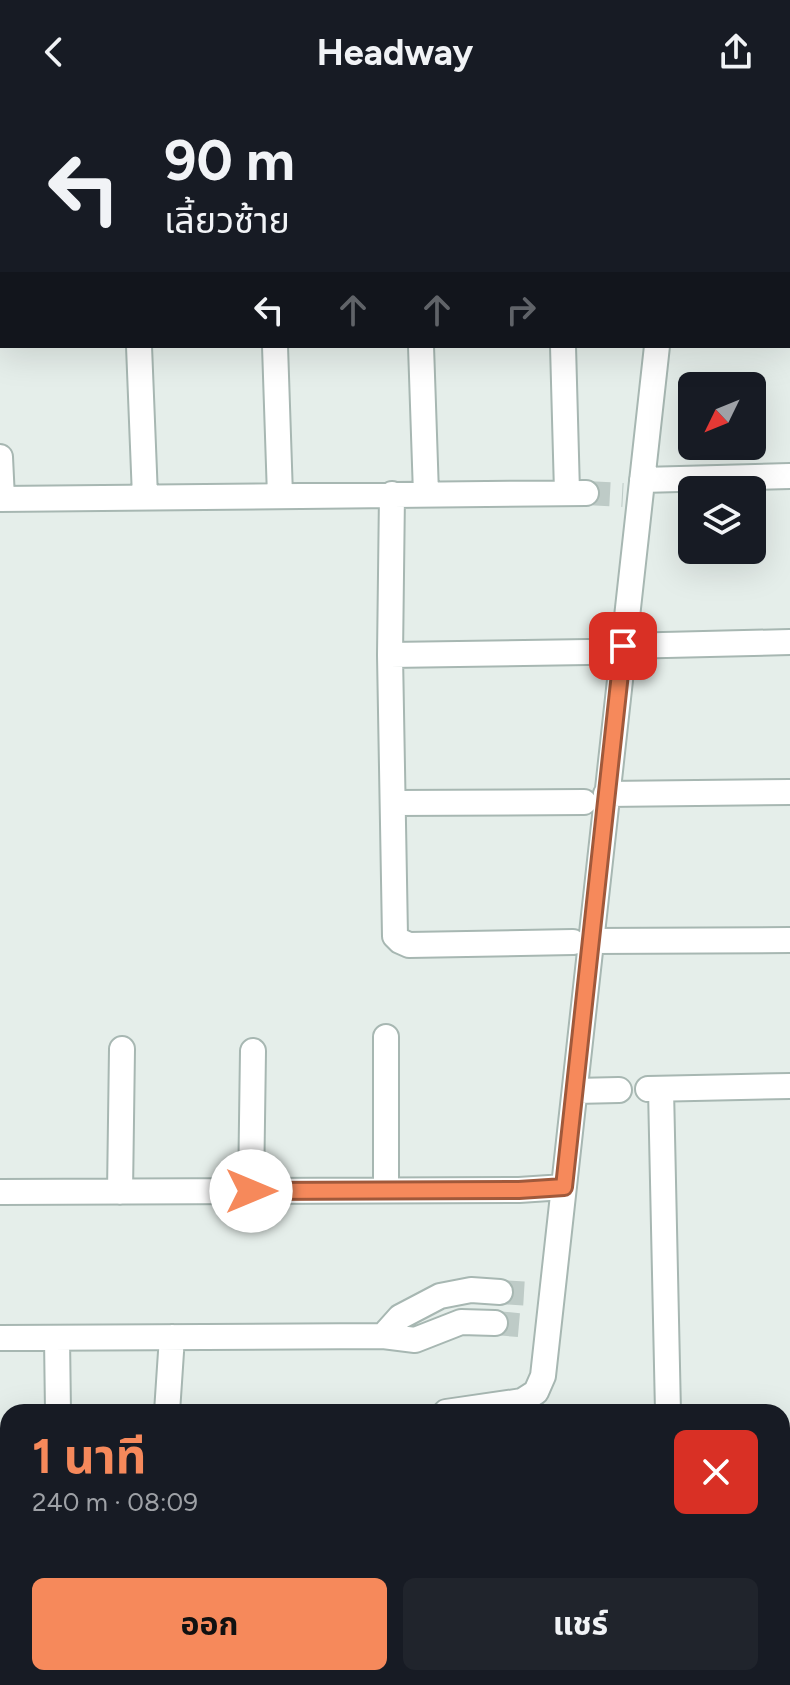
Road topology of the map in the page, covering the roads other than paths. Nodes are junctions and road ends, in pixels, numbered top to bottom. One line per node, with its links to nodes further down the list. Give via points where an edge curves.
1 (139, 348): 12 (street)
2 (275, 348): 11 (street)
3 (421, 348): 10 (street)
4 (563, 348): 10 (street, via 576,492)
5 (657, 348): 8 (street)
6 (0, 457): 13 (street)
7 (790, 476): 8 (street)
8 (635, 490): 15 (street)
9 (392, 494): 10 (street); 11 (street); 17 (street)
10 (426, 494)
11 (280, 496): 12 (street)
12 (145, 497): 13 (street)
13 (1, 499)
14 (790, 642): 15 (street)
15 (623, 646): 19 (street)
16 (588, 652): 17 (street)
17 (390, 655): 20 (street)
18 (790, 792): 19 (street)
19 (595, 798): 20 (street); 22 (street)
20 (393, 803): 22 (street, via 395,936 400,941)
21 (790, 940): 22 (street)
22 (582, 942): 28 (street)
23 (386, 1037): 30 (street)
24 (122, 1049): 33 (street)
25 (253, 1051): 31 (street)
26 (790, 1086): 43 (street, via 654,1089)
27 (619, 1090): 28 (street)
28 (575, 1091): 29 (street)
29 (564, 1187): 30 (street); 42 (street, via 542,1295 543,1376 536,1392)
30 (386, 1190): 31 (street)
31 (251, 1191): 33 (street)
32 (0, 1192): 33 (street)
33 (120, 1192)
34 (500, 1292): 36 (street, via 440,1296 400,1317)
35 (495, 1323): 36 (street, via 461,1322 415,1340)
36 (383, 1336): 37 (street)
37 (172, 1337): 39 (street); 41 (street)
38 (0, 1338): 39 (street)
39 (57, 1338): 40 (street)
40 (58, 1404)
41 (168, 1404)
42 (501, 1404)
43 (668, 1404)

